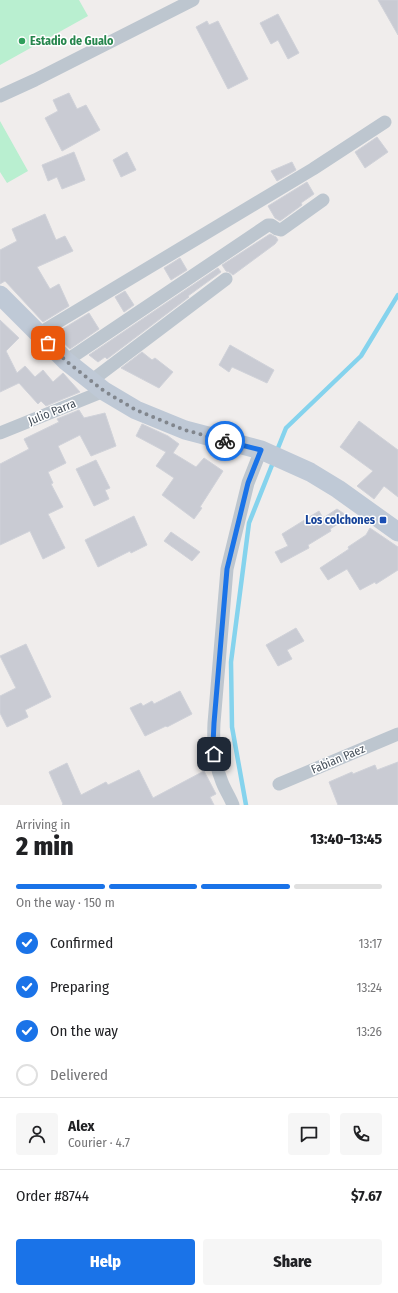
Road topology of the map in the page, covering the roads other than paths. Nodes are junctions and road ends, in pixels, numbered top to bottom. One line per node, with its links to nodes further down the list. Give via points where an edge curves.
1 (193, 0): 2 (street)
2 (0, 96)
3 (385, 122): 7 (street, via 314,169)
4 (323, 200): 8 (street, via 281,230 268,225)
5 (226, 279): 9 (street, Julio Parra)
6 (0, 295): 7 (street)
7 (38, 334): 8 (street)
8 (66, 361): 9 (street)
9 (98, 386): 10 (street, Julio Parra); 11 (street, via 136,410 185,430)
10 (0, 433)
11 (273, 455): 12 (street, via 310,472 338,489); 15 (street, via 248,483 227,569 213,744 222,783)
12 (398, 532)
13 (398, 734): 14 (street, Fabian Paez)
14 (279, 784)
15 (233, 805)

